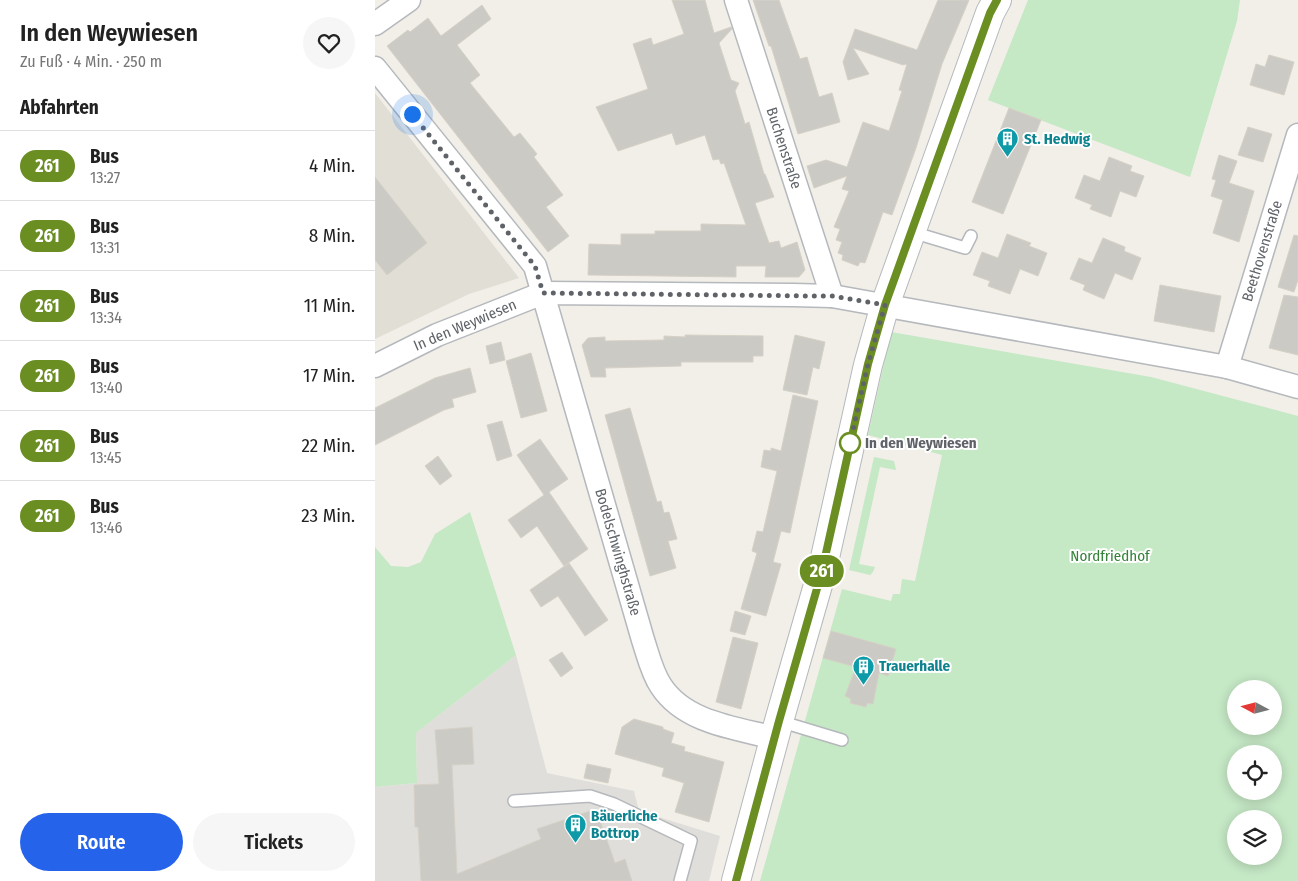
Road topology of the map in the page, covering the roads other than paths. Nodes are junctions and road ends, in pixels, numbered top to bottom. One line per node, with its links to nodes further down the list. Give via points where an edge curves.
1 (409, 0): 4 (street)
2 (736, 0): 10 (street, Buchenstraße)
3 (997, 0): 7 (street)
4 (375, 24)
5 (375, 68): 9 (street, Bodelschwinghstraße, via 535,266)
6 (1298, 135): 13 (street, Beethovenstraße)
7 (912, 232): 8 (lane, via 965,248); 11 (street)
8 (971, 236)
9 (543, 293): 10 (street, In den Weywiesen); 12 (street, In den Weywiesen, via 437,335); 15 (street, Bodelschwinghstraße, via 651,666 661,687 684,709 699,717)
10 (832, 296): 11 (street, In den Weywiesen)
11 (885, 305): 13 (street, In den Weywiesen); 15 (street, via 868,364 822,571)
12 (375, 366)
13 (1227, 367): 14 (street, In den Weywiesen)
14 (1298, 387)
15 (777, 730): 16 (lane); 19 (street)
16 (842, 740)
17 (515, 801): 18 (lane, via 590,796 691,841)
18 (680, 881)
19 (737, 881)

